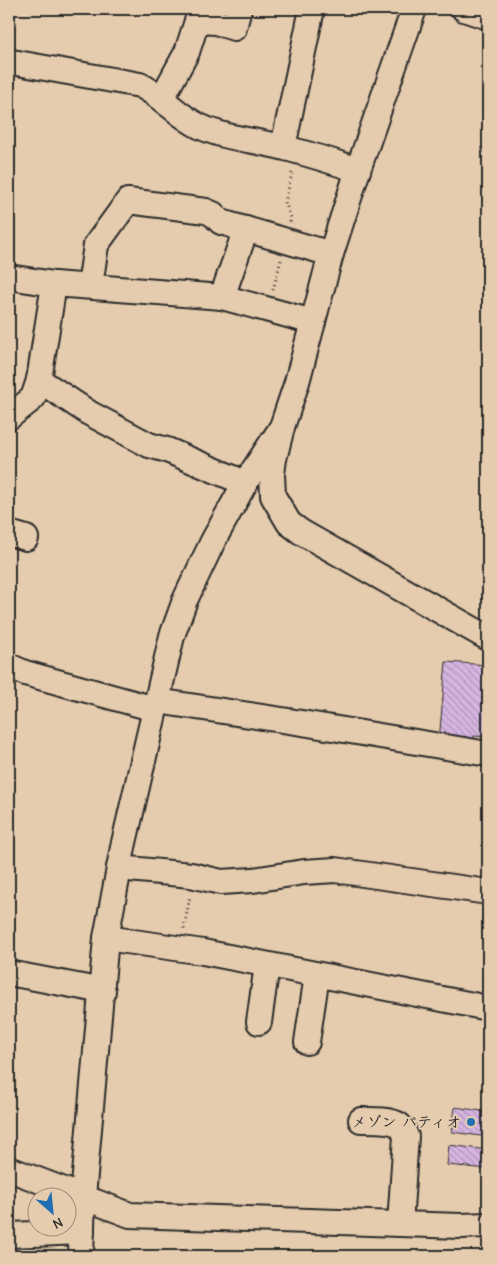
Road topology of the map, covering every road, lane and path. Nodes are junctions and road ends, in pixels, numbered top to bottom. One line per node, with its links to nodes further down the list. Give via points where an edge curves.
1 (239, 9): 7 (street, via 234,28 216,22 197,21 187,52)
2 (312, 9): 8 (street)
3 (414, 9): 9 (street)
4 (464, 9): 5 (street)
5 (488, 17)
6 (10, 66): 7 (street, via 140,85)
7 (162, 98): 8 (street, via 200,126 224,135)
8 (283, 147): 9 (street)
9 (358, 170): 11 (street)
10 (246, 228): 11 (street); 14 (street, via 221,222 206,211 128,201 96,245); 15 (street)
11 (331, 254): 16 (street)
12 (9, 278): 13 (street)
13 (54, 284): 14 (street); 17 (street)
14 (90, 286): 15 (street)
15 (222, 297): 16 (street)
16 (313, 322): 19 (street)
17 (39, 380): 18 (street, via 32,398); 20 (street, via 89,413 149,445)
18 (9, 417)
19 (282, 427): 20 (street); 21 (street, via 272,474 273,496 289,523)
20 (245, 483): 23 (street, via 184,600)
21 (488, 638)
22 (9, 666): 23 (street)
23 (156, 705): 24 (street, via 302,723); 25 (street)
24 (488, 754)
25 (119, 868): 26 (street); 28 (street)
26 (194, 875): 27 (street, via 221,882 335,870); 29 (path)
27 (488, 892)
28 (106, 938): 29 (street); 33 (street)
29 (181, 949): 30 (street)
30 (267, 965): 32 (street); 35 (street)
31 (9, 973): 33 (street)
32 (317, 975): 34 (street); 36 (street)
33 (103, 991): 39 (street)
34 (488, 1008)
35 (259, 1022)
36 (308, 1042)
37 (361, 1120): 40 (street, via 399,1125 406,1136)
38 (9, 1170): 39 (street)
39 (83, 1197): 40 (street, via 130,1215); 42 (street)
40 (400, 1224): 41 (street)
41 (488, 1225)
42 (82, 1232): 43 (street); 44 (street)
43 (9, 1235)
44 (81, 1256)

